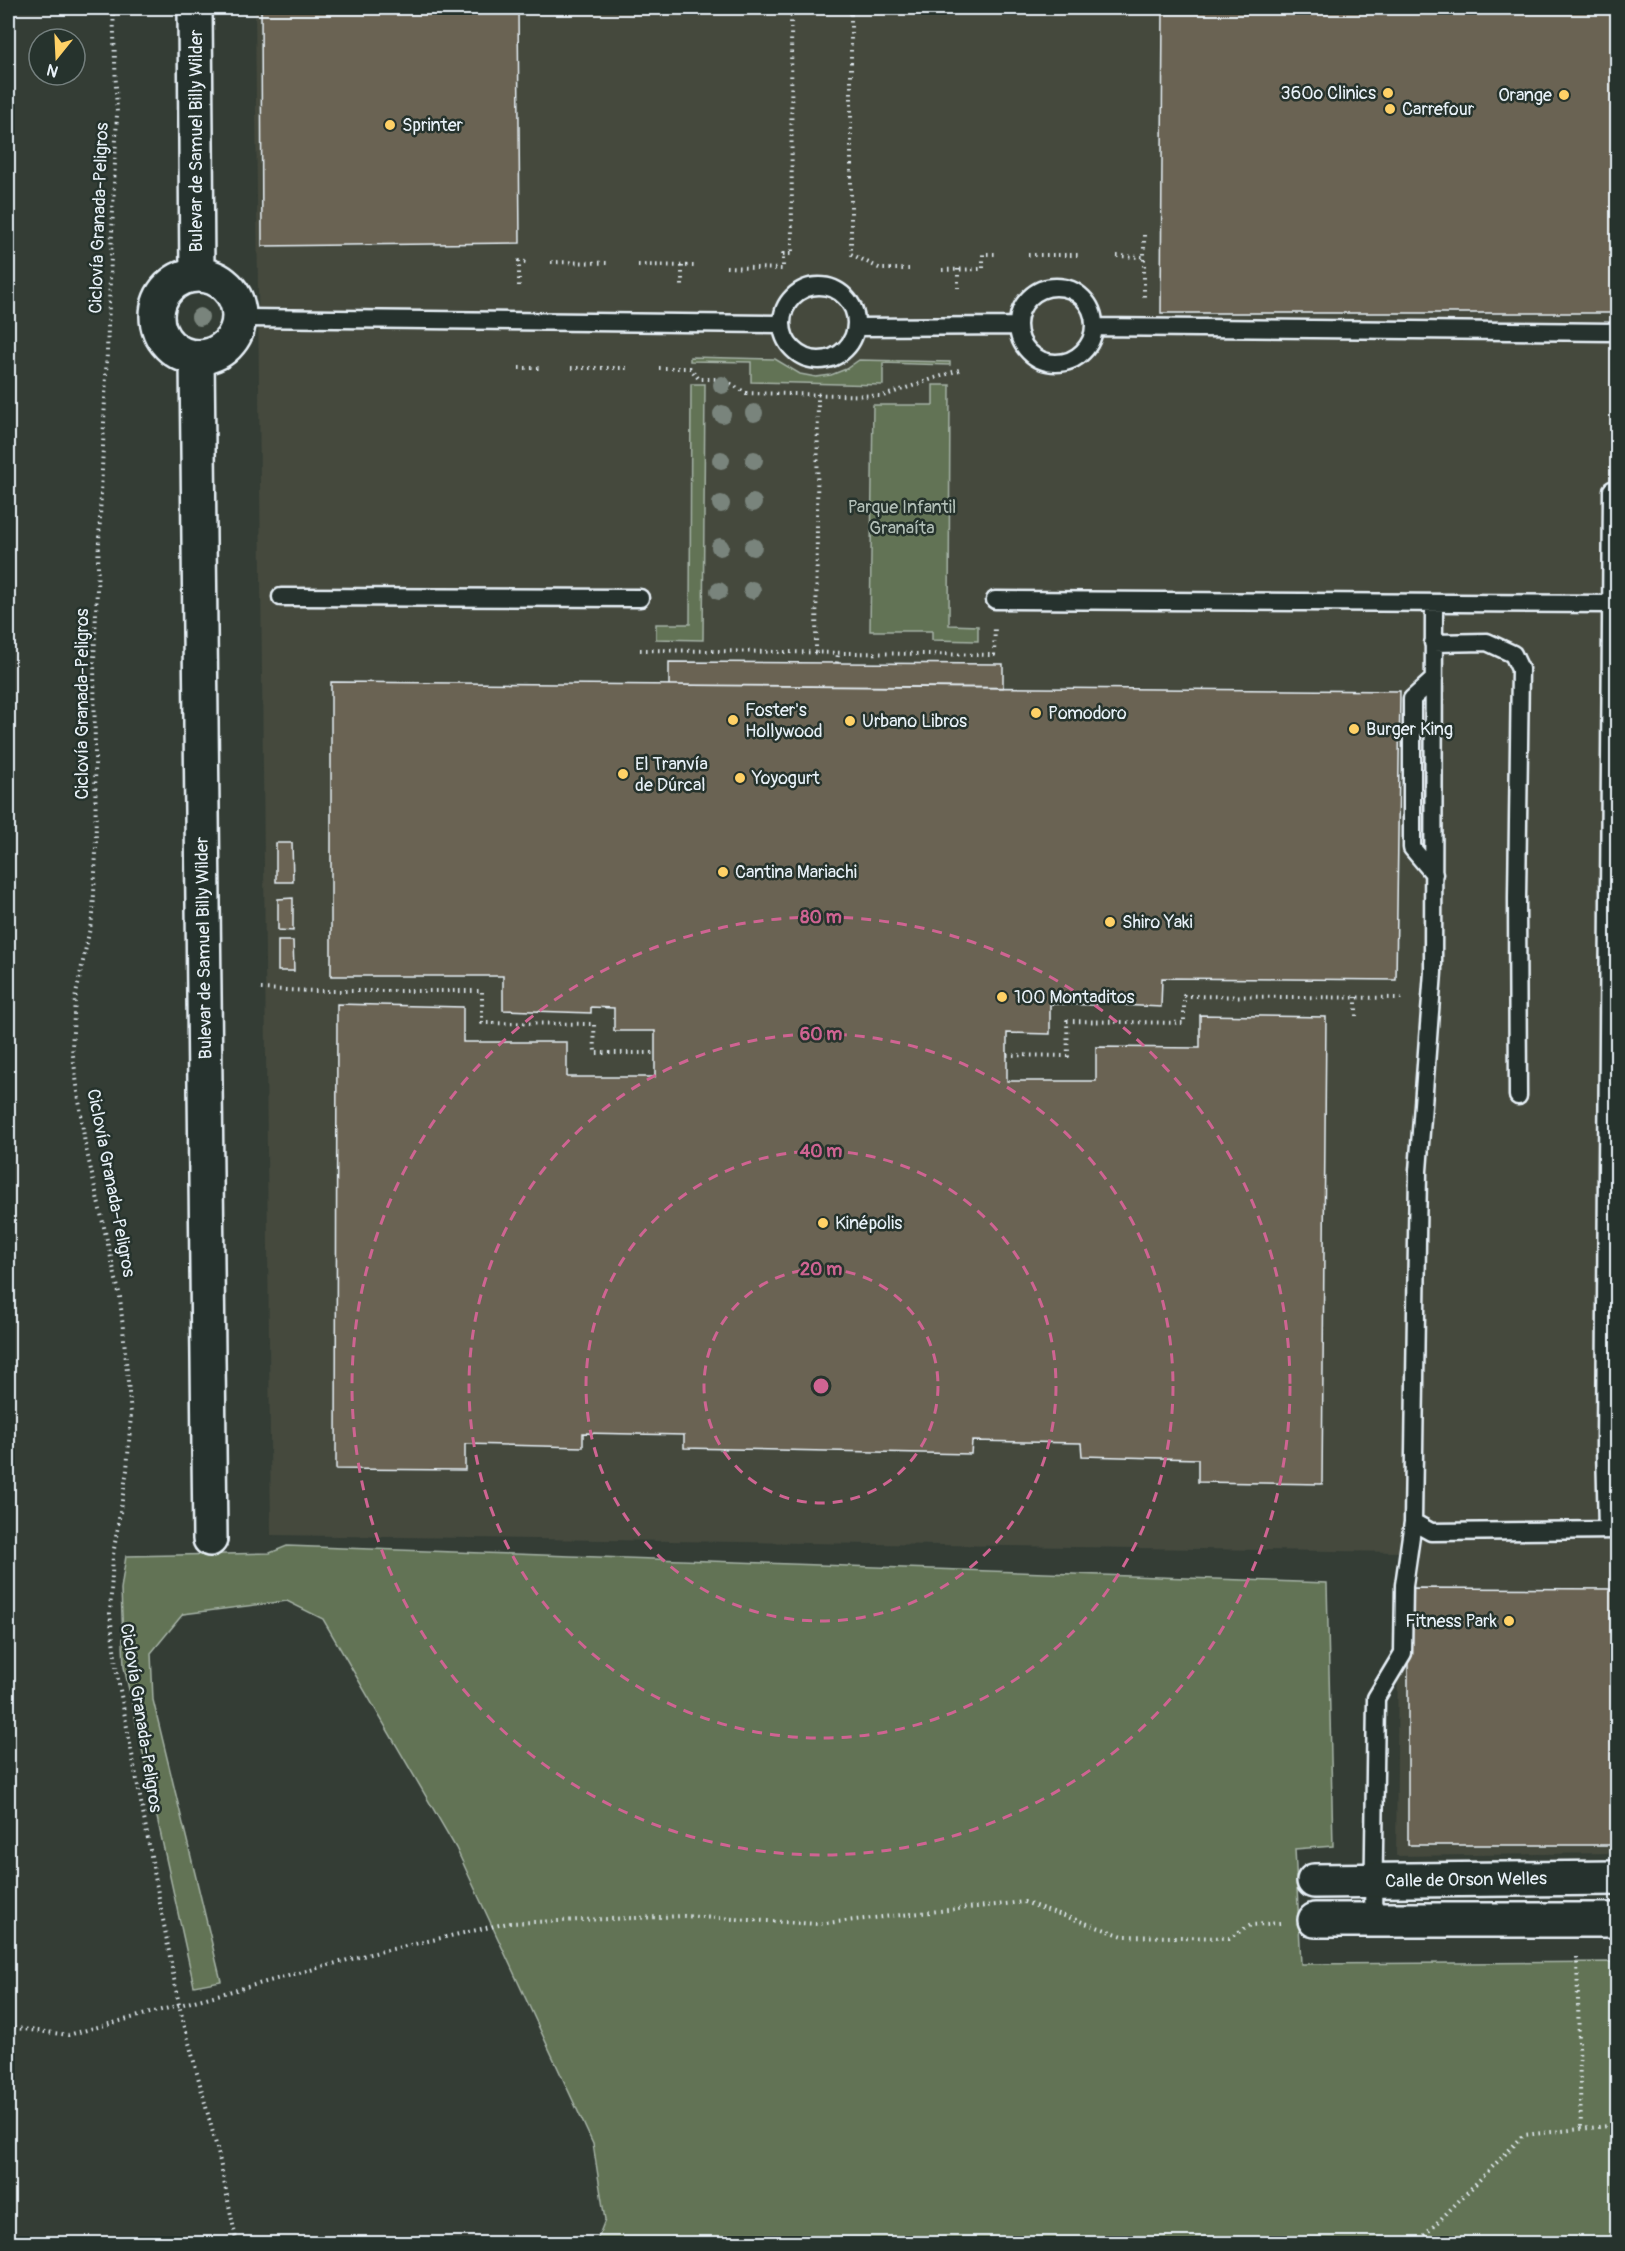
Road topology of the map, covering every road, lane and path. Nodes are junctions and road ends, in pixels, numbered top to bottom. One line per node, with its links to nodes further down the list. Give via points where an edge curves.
1 (112, 8): 68 (path, Ciclovía Granada-Peligros, via 117,114 94,660 96,852 93,914 75,999 72,1048 85,1144 120,1297 131,1414 127,1470 112,1555 110,1614 117,1674)
2 (195, 8): 21 (street, Bulevar de Samuel Billy Wilder)
3 (791, 8): 17 (path, via 792,254 783,254 783,269)
4 (851, 8): 18 (path, via 851,254 881,269)
5 (1144, 235): 10 (path)
6 (999, 254): 19 (path, via 983,254 983,269)
7 (1028, 255): 8 (path)
8 (1082, 255)
9 (1118, 256): 10 (path)
10 (1144, 257): 25 (path)
11 (526, 262): 22 (path, via 519,261)
12 (551, 262): 13 (path)
13 (609, 263)
14 (639, 265): 15 (path)
15 (682, 266): 16 (path); 24 (path)
16 (694, 266)
17 (726, 267)
18 (911, 269)
19 (958, 269): 20 (path); 23 (path)
20 (942, 270)
21 (197, 274): 26 (street, via 222,282 231,291); 32 (street, via 171,285 157,309 162,336 171,347)
22 (519, 286)
23 (958, 288)
24 (682, 289)
25 (1144, 310)
26 (240, 318): 27 (lane); 32 (street, via 232,341 211,356)
27 (781, 324): 29 (lane, via 789,346 798,354 821,361 841,354 854,337); 29 (lane, via 788,301 797,292 820,285 843,293 856,314)
28 (1018, 326): 29 (lane); 30 (lane, via 1029,351 1052,362 1077,357 1086,349); 30 (lane, via 1020,313 1034,293 1056,287 1068,288 1086,301)
29 (856, 327)
30 (1095, 327): 31 (lane)
31 (1615, 330)
32 (197, 357): 60 (street, Bulevar de Samuel Billy Wilder)
33 (519, 368): 34 (path)
34 (543, 368)
35 (571, 368): 36 (path)
36 (630, 368)
37 (659, 368): 39 (path, via 690,368 699,379 723,379 746,393)
38 (959, 370): 39 (path, via 883,396)
39 (818, 394): 48 (path)
40 (1617, 490): 45 (lane, via 1612,490)
41 (281, 597): 42 (lane)
42 (640, 598)
43 (995, 600): 44 (lane); 49 (path, via 994,655)
44 (1434, 603): 45 (lane); 46 (lane)
45 (1611, 604): 59 (lane, via 1605,1446)
46 (1433, 643): 57 (lane, via 1487,642 1514,654 1520,669); 58 (lane, via 1433,983 1418,1171)
47 (640, 650): 48 (path)
48 (816, 653): 49 (path)
49 (838, 653): 50 (path)
50 (837, 663)
51 (261, 989): 55 (path, via 482,991 482,1023 594,1024 595,1053)
52 (1356, 998): 53 (path); 54 (path); 56 (path, via 1184,996 1184,1023 1067,1021 1068,1056)
53 (1412, 998)
54 (1356, 1016)
55 (656, 1053)
56 (1007, 1055)
57 (1518, 1096)
58 (1413, 1522): 59 (lane, via 1431,1532); 63 (lane, via 1404,1585 1403,1653 1376,1698)
59 (1612, 1530)
60 (210, 1539)
61 (1617, 1878): 63 (street, Calle de Orson Welles)
62 (1314, 1881): 63 (street, Calle de Orson Welles)
63 (1372, 1881): 67 (lane)
64 (1315, 1920): 67 (street); 68 (path, via 1251,1925 1229,1938 1123,1936 1024,1902 817,1924 684,1916 508,1923 370,1954)
65 (1577, 1920): 66 (street); 67 (street); 71 (path)
66 (1617, 1920)
67 (1373, 1921)
68 (178, 2005): 69 (path, via 68,2035); 72 (path, Ciclovía Granada-Peligros, via 218,2151)
69 (8, 2027)
70 (1617, 2125): 71 (path)
71 (1581, 2129): 73 (path, via 1524,2135)
72 (237, 2244)
73 (1416, 2244)

